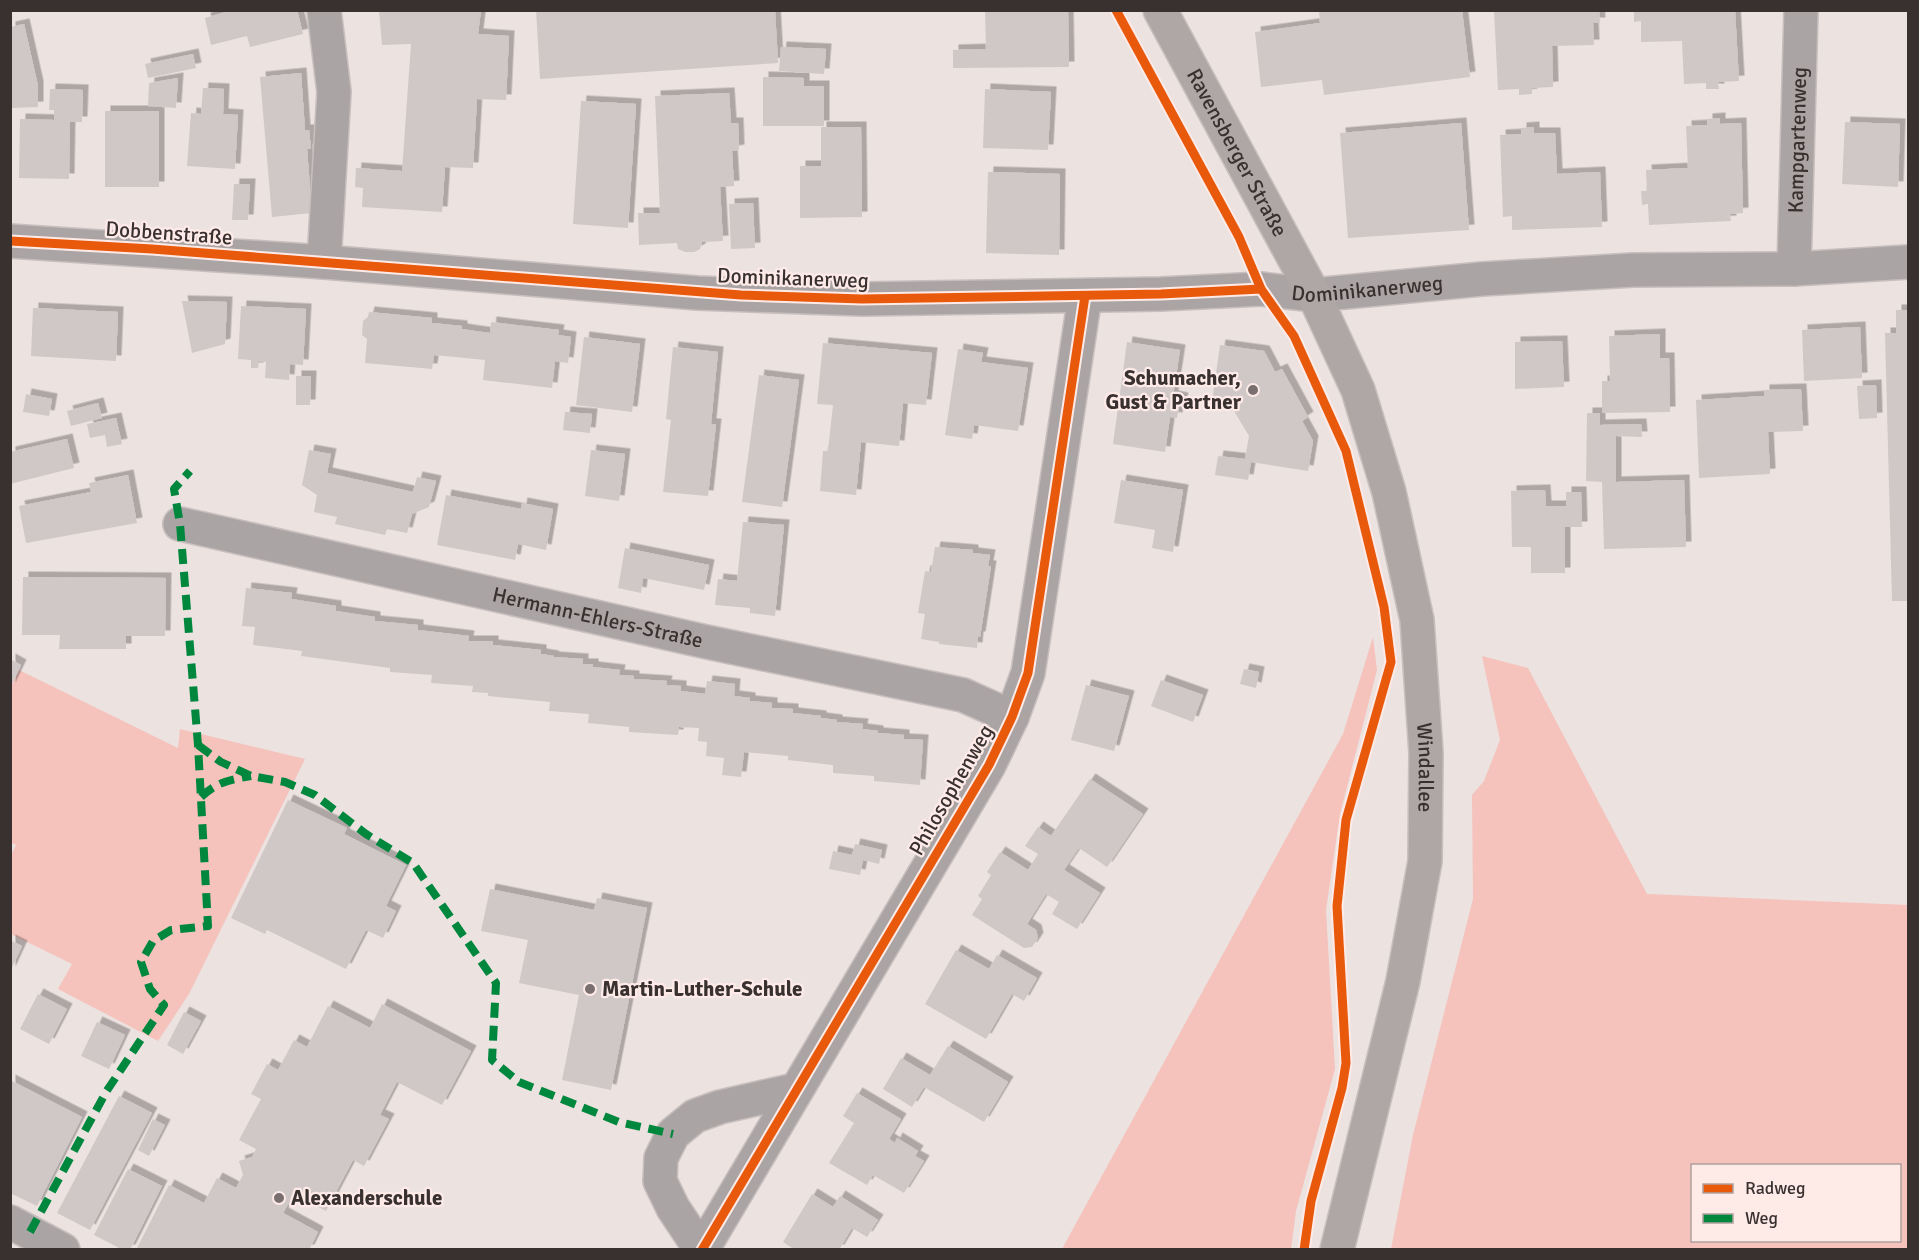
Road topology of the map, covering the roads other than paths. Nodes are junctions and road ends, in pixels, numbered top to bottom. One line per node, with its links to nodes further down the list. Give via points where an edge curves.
1 (324, 10): 5 (street, via 334,92)
2 (1160, 10): 8 (main road, Ravensberger Straße)
3 (1800, 10): 7 (street, Kampgartenweg)
4 (10, 241): 5 (street, Dobbenstraße)
5 (324, 262): 9 (street, Dominikanerweg, via 741,295 862,299)
6 (1908, 262): 7 (street, Dominikanerweg)
7 (1794, 269): 8 (street, Dominikanerweg, via 1610,272)
8 (1314, 295): 9 (street, Dominikanerweg, via 1261,289); 16 (main road, Windallee, via 1358,390 1389,492 1417,620 1426,753 1425,861 1403,981)
9 (1085, 296): 11 (street, Philosophenweg, via 1028,673)
10 (180, 524): 11 (street, Hermann-Ehlers-Straße, via 963,695)
11 (1012, 717): 12 (street, Philosophenweg, via 989,765)
12 (795, 1090): 15 (street, Philosophenweg); 15 (street, via 711,1110 695,1116 673,1134 661,1158 660,1181)
13 (10, 1222): 14 (street)
14 (63, 1250)
15 (701, 1250)
16 (1337, 1250)

